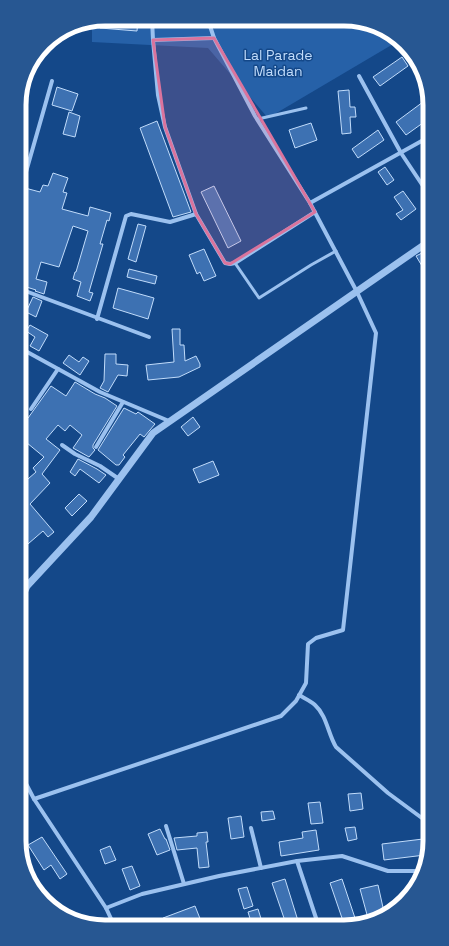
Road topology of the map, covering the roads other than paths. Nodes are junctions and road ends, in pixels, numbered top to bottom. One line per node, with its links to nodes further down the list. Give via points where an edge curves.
1 (152, 26): 4 (street)
2 (210, 26): 3 (street)
3 (214, 38): 4 (street); 8 (street)
4 (153, 40): 15 (street, via 158,95 165,127)
5 (359, 76): 10 (street)
6 (52, 81): 11 (street)
7 (306, 108): 8 (lane)
8 (258, 119): 13 (street)
9 (423, 140): 10 (street)
10 (401, 153): 12 (street); 13 (street)
11 (26, 172)
12 (423, 186)
13 (310, 203): 14 (street)
14 (315, 212): 17 (street); 18 (street)
15 (196, 214): 18 (street, via 225,262); 21 (street, via 170,222 131,214 126,216)
16 (423, 246): 20 (street)
17 (336, 251): 18 (lane, via 259,298); 20 (street)
18 (235, 263)
19 (26, 291): 21 (street)
20 (357, 292): 27 (street); 33 (street, via 376,333 343,630 321,636 308,644 306,683)
21 (97, 319): 22 (street)
22 (149, 337)
23 (26, 351): 24 (street)
24 (58, 369): 25 (street); 26 (street)
25 (123, 402): 27 (street); 29 (street)
26 (30, 409)
27 (169, 422): 30 (street, via 153,433)
28 (62, 445): 30 (street)
29 (96, 447)
30 (120, 479): 31 (street, via 91,517)
31 (27, 586): 32 (street)
32 (26, 594)
33 (299, 695): 35 (street, via 281,716); 36 (street, via 322,713 336,747 388,793)
34 (26, 784): 35 (street)
35 (34, 799): 43 (street)
36 (423, 819)
37 (166, 826): 42 (street)
38 (251, 828): 40 (street)
39 (298, 861): 40 (street); 41 (street, via 342,856 388,871); 45 (street)
40 (261, 868): 42 (street)
41 (417, 871)
42 (184, 884): 43 (street, via 142,894)
43 (106, 908): 44 (street)
44 (112, 920)
45 (317, 920)

